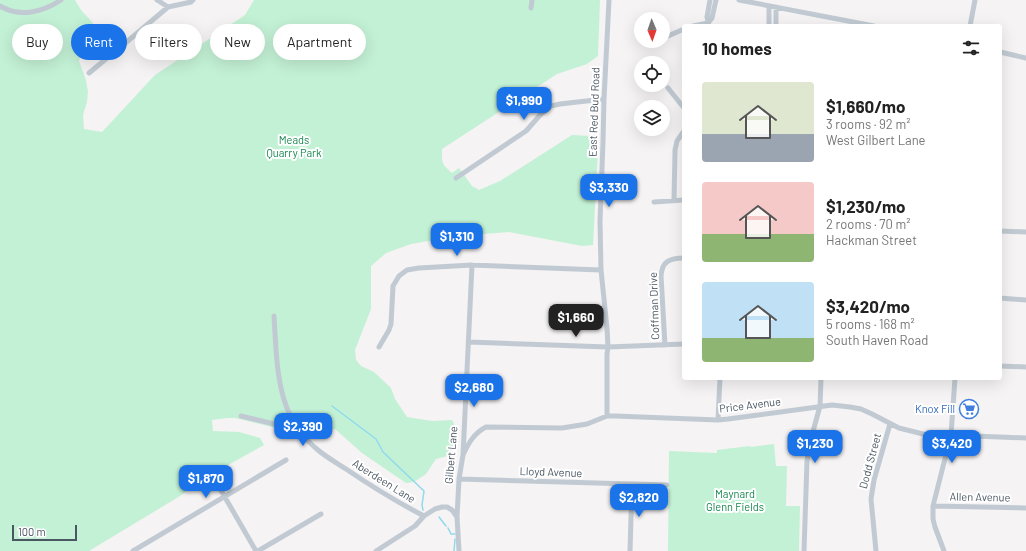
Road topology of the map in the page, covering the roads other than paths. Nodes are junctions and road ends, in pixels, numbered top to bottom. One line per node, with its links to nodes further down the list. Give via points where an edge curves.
1 (61, 0): 10 (street, via 52,6 29,13 12,11)
2 (157, 0): 12 (street)
3 (194, 0): 12 (street)
4 (532, 0): 14 (street)
5 (609, 0): 27 (street, East Red Bud Road)
6 (710, 0): 15 (street)
7 (716, 0): 16 (street)
8 (739, 0): 11 (street)
9 (975, 0): 20 (street)
10 (0, 6)
11 (769, 6): 13 (street); 17 (street)
12 (168, 7): 25 (street)
13 (776, 7): 18 (street); 19 (street)
14 (531, 8)
15 (708, 24)
16 (709, 24)
17 (769, 24)
18 (776, 24)
19 (851, 24)
20 (970, 24)
21 (682, 30): 22 (street)
22 (670, 35)
23 (1002, 52): 24 (street)
24 (1026, 58)
25 (89, 73)
26 (670, 90): 28 (street)
27 (604, 99): 30 (street, via 551,106 526,131); 38 (street, East Red Bud Road)
28 (682, 106)
29 (682, 134): 31 (street, via 675,150)
30 (456, 178)
31 (674, 200): 32 (street); 33 (street)
32 (682, 200)
33 (654, 202)
34 (1002, 231): 35 (street)
35 (1026, 232)
36 (682, 258): 44 (street, Coffman Drive, via 671,259 661,270)
37 (472, 265): 38 (street); 42 (street, Gilbert Lane); 45 (street, via 412,268 402,272 393,286 391,324)
38 (601, 270): 46 (street, East Red Bud Road)
39 (1002, 298): 40 (street)
40 (1026, 300)
41 (274, 316): 57 (street, Aberdeen Lane, via 276,361 282,396 290,417)
42 (469, 342): 46 (street); 60 (street, Gilbert Lane)
43 (682, 344): 44 (street)
44 (665, 346): 46 (street)
45 (379, 347)
46 (608, 347): 54 (street, East Red Bud Road)
47 (1002, 366): 48 (street)
48 (1026, 367)
49 (720, 380): 55 (street)
50 (821, 380): 52 (street)
51 (955, 380): 58 (street)
52 (820, 406): 55 (street, Price Avenue); 56 (street, Price Avenue, via 850,406); 77 (street, via 807,461)
53 (241, 416): 57 (street)
54 (607, 416): 55 (street, Price Avenue); 60 (street, Price Avenue, via 587,424 562,428 486,427 472,439)
55 (718, 420)
56 (890, 424): 58 (street, Price Avenue, via 910,432); 78 (street, Dodd Street, via 871,499)
57 (299, 430): 70 (street, Aberdeen Lane, via 318,450 362,480)
58 (951, 435): 59 (street, Price Avenue); 67 (street)
59 (1026, 438)
60 (463, 455): 62 (street, Gilbert Lane)
61 (286, 460): 66 (street)
62 (459, 479): 64 (street, Lloyd Avenue); 71 (street, Gilbert Lane)
63 (215, 480): 66 (street)
64 (632, 484): 65 (street, Lloyd Avenue); 76 (street)
65 (666, 485)
66 (225, 498): 72 (street); 73 (street)
67 (933, 506): 68 (street, Allen Avenue); 79 (street, via 933,519)
68 (1026, 508)
69 (321, 514): 73 (street)
70 (424, 516): 71 (street, via 442,507 452,510); 74 (street, via 415,526)
71 (457, 517): 75 (street, Gilbert Lane)
72 (134, 551)
73 (257, 551)
74 (376, 551)
75 (459, 551)
76 (630, 551)
77 (804, 551)
78 (876, 551)
79 (944, 551)

